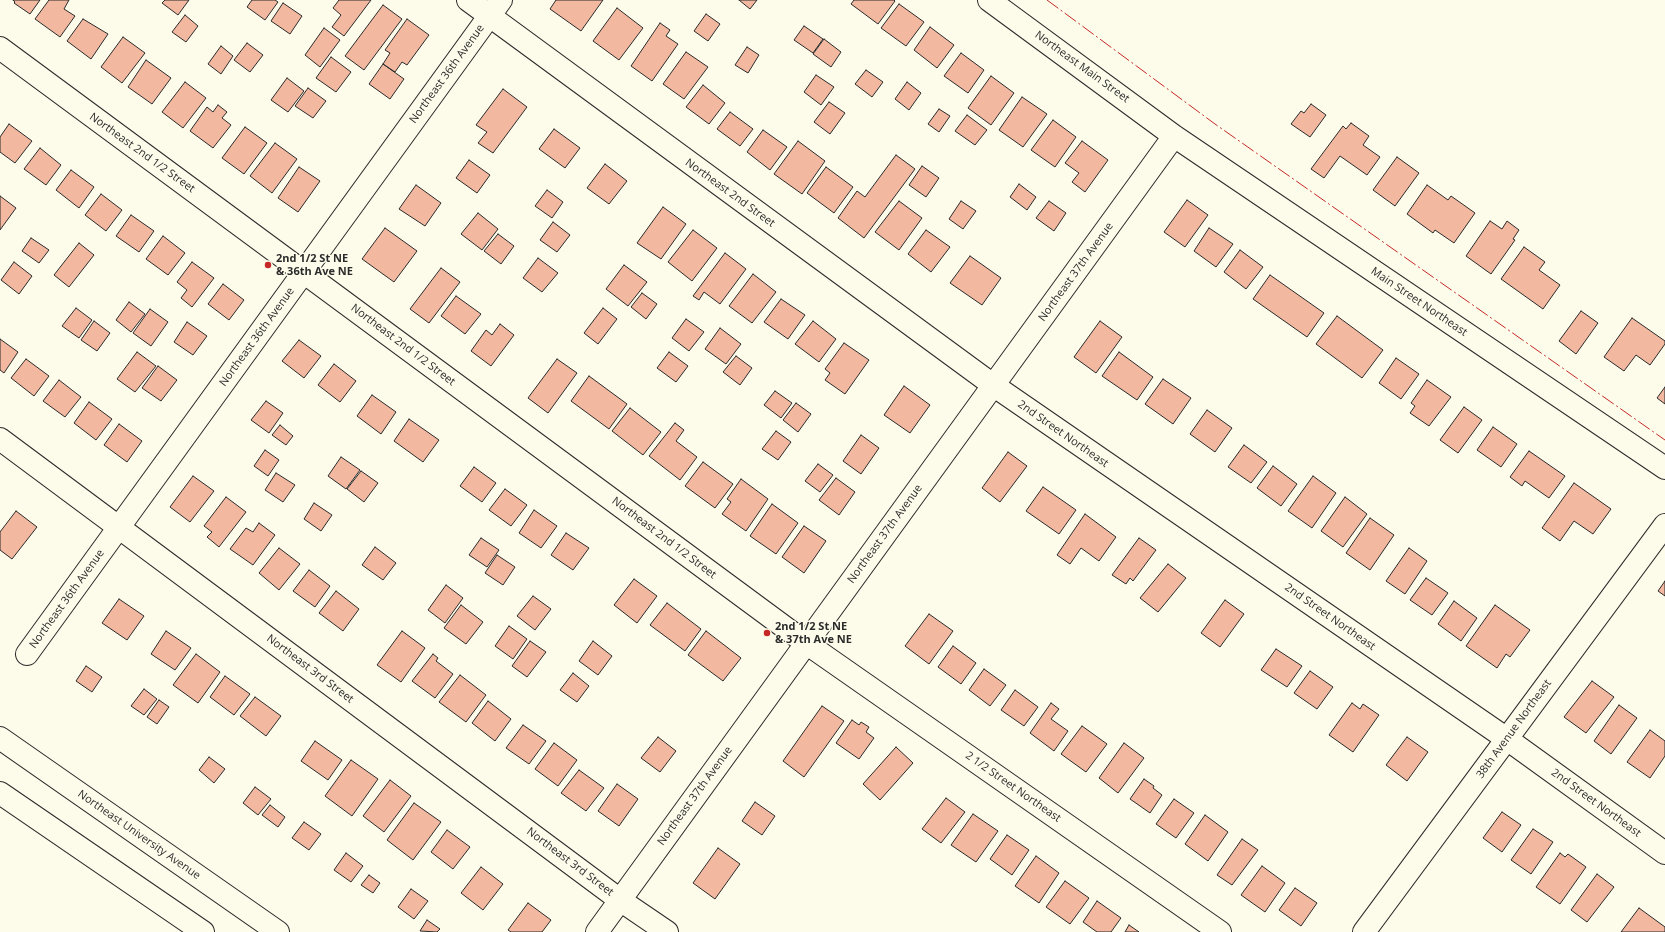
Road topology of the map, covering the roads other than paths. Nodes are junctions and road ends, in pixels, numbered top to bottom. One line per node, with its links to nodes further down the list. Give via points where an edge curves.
1 (468, 0): 3 (street, Northeast 2nd Street)
2 (989, 0): 5 (street, Northeast Main Street)
3 (495, 8): 6 (street, Northeast 36th Avenue); 7 (street, Northeast 2nd Street)
4 (0, 48): 6 (street, Northeast 2nd 1/2 Street)
5 (1174, 136): 7 (street, Northeast 37th Avenue); 9 (street, Main Street Northeast)
6 (304, 271): 11 (street, Northeast 36th Avenue); 12 (street, Northeast 2nd 1/2 Street)
7 (993, 385): 12 (street, Northeast 37th Avenue); 15 (street, 2nd Street Northeast)
8 (0, 439): 11 (street, Northeast 3rd Street)
9 (1665, 468)
10 (1665, 525): 15 (street, 38th Avenue Northeast)
11 (119, 527): 13 (street, Northeast 36th Avenue); 18 (street, Northeast 3rd Street)
12 (806, 643): 18 (street, Northeast 37th Avenue); 23 (street, 2 1/2 Street Northeast)
13 (27, 654)
14 (0, 738): 20 (street, Northeast University Avenue)
15 (1507, 739): 17 (street, 2nd Street Northeast); 24 (street, 38th Avenue Northeast)
16 (0, 794): 19 (street)
17 (1665, 853)
18 (620, 900): 21 (street, Northeast 37th Avenue); 22 (street, Northeast 3rd Street)
19 (203, 932)
20 (278, 932)
21 (597, 932)
22 (667, 932)
23 (1220, 932)
24 (1364, 932)

